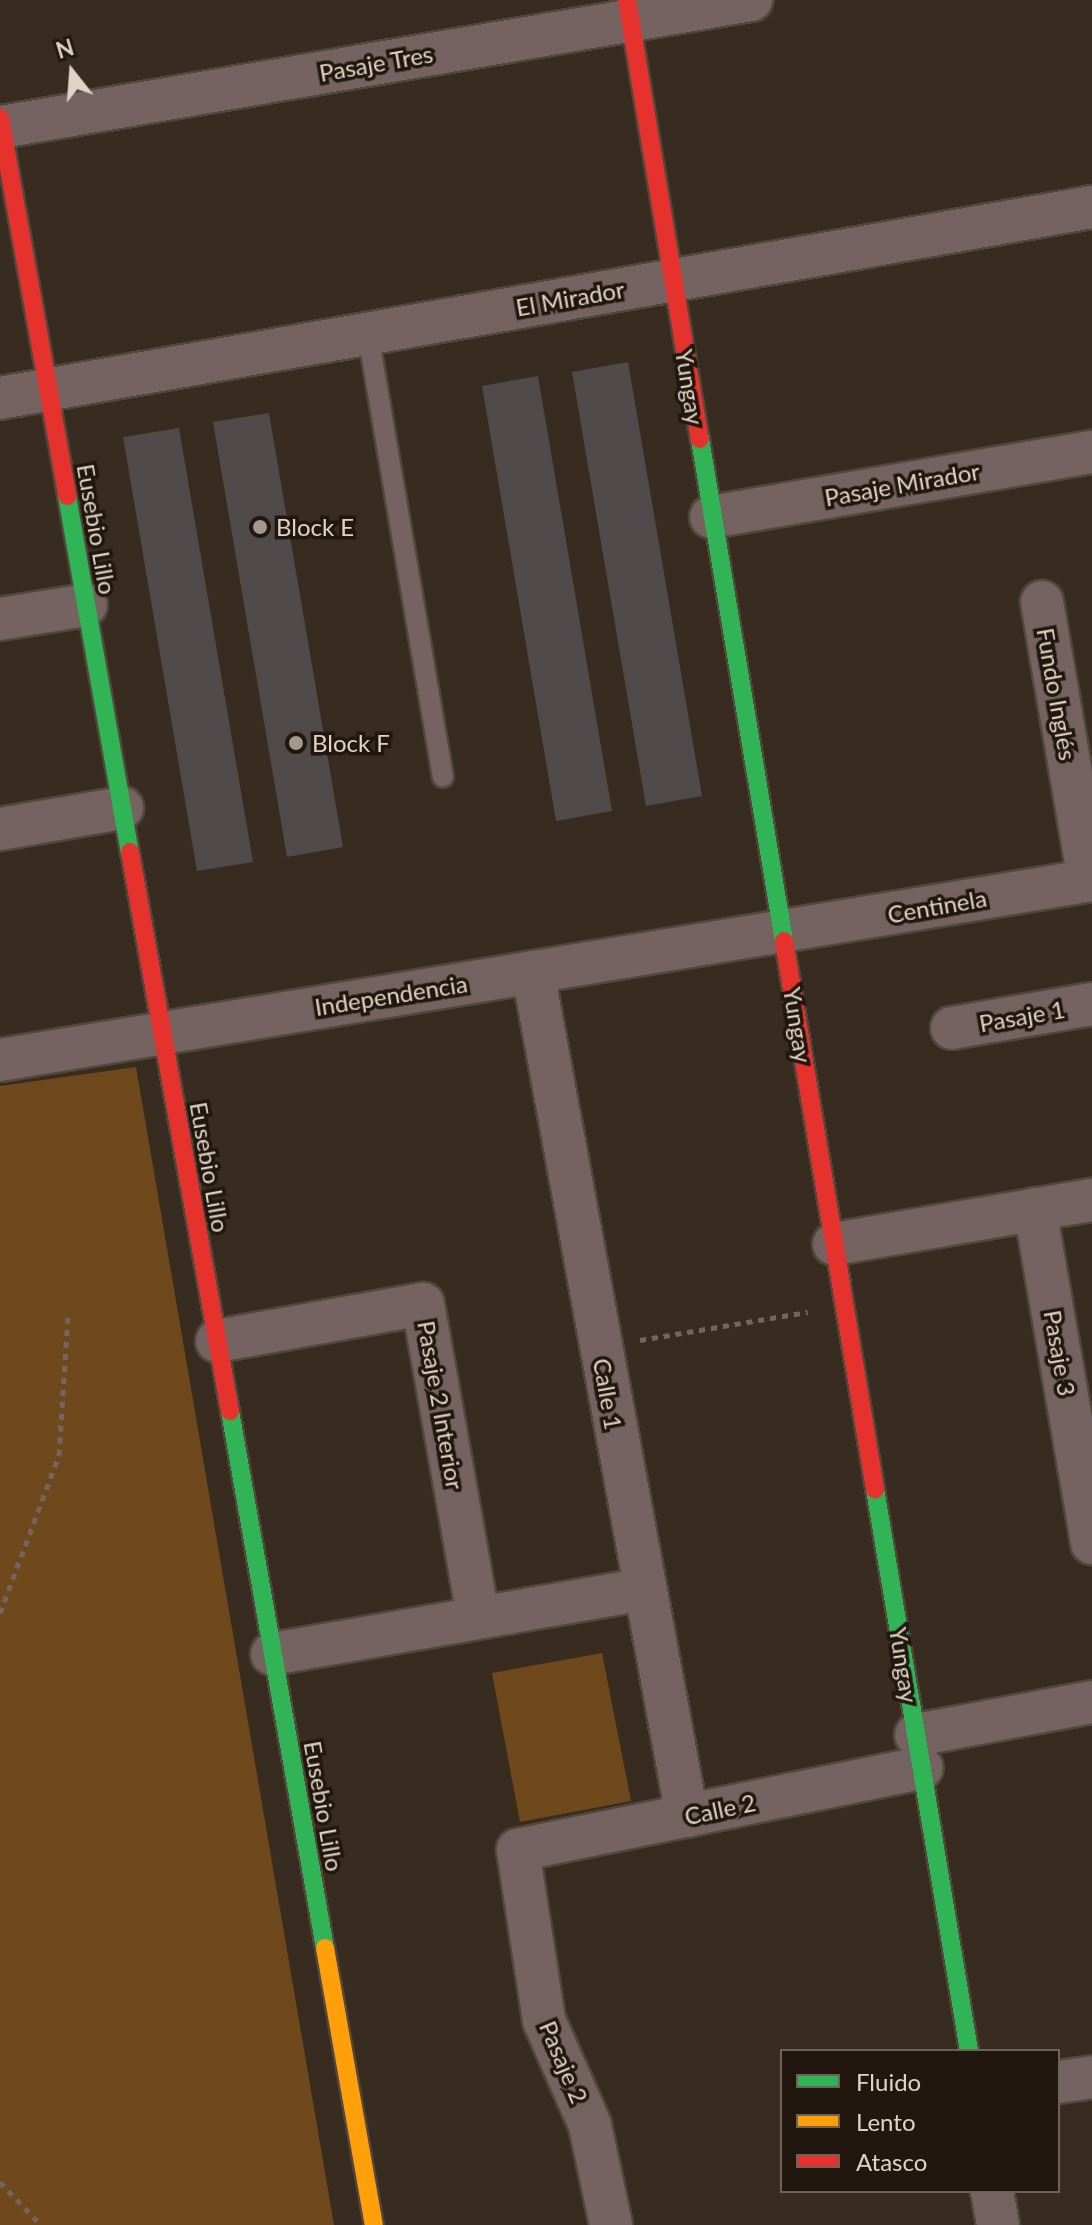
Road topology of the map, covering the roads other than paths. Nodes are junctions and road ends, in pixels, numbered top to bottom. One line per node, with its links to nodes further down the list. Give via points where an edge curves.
1 (751, 0): 2 (street, Pasaje Tres)
2 (628, 10): 3 (street, Pasaje Tres); 5 (street, Yungay)
3 (1, 122): 7 (street, Eusebio Lillo)
4 (1092, 207): 5 (street, El Mirador)
5 (673, 280): 6 (street, El Mirador); 10 (street, Yungay)
6 (368, 334): 7 (street, El Mirador); 14 (lane)
7 (48, 390): 8 (street, El Mirador); 12 (street, Eusebio Lillo)
8 (0, 398)
9 (1092, 452): 10 (street, Pasaje Mirador)
10 (711, 517): 18 (street, Yungay)
11 (1042, 602): 17 (street, Fundo Inglés)
12 (86, 605): 13 (street); 15 (street, Eusebio Lillo)
13 (0, 619)
14 (443, 777)
15 (122, 808): 16 (street); 22 (street, Eusebio Lillo)
16 (0, 829)
17 (1090, 880): 18 (street, Centinela)
18 (783, 932): 19 (street, Independencia); 26 (street, Yungay)
19 (533, 972): 22 (street, Independencia); 29 (street, Calle 1)
20 (1092, 1004): 21 (street, Pasaje 1)
21 (952, 1028)
22 (162, 1032): 23 (street, Independencia); 27 (street, Eusebio Lillo)
23 (0, 1060)
24 (1092, 1200): 25 (street)
25 (1035, 1209): 26 (street); 28 (street, Pasaje 3)
26 (834, 1244): 33 (street, Yungay)
27 (217, 1341): 30 (street, Pasaje 2 Interior, via 423,1304); 31 (street, Eusebio Lillo)
28 (1092, 1543)
29 (643, 1589): 30 (street); 34 (street, Calle 1)
30 (478, 1617): 31 (street)
31 (272, 1654): 40 (street, Eusebio Lillo)
32 (1092, 1702): 33 (street, Calle 2)
33 (919, 1751): 34 (street, Calle 2); 36 (street, Yungay)
34 (687, 1816): 35 (street, Calle 2)
35 (518, 1850): 41 (street, Pasaje 2, via 544,2020 590,2125)
36 (969, 2049)
37 (1092, 2077): 38 (street)
38 (1060, 2082)
39 (992, 2193): 42 (street)
40 (374, 2225)
41 (611, 2225)
42 (998, 2225)

